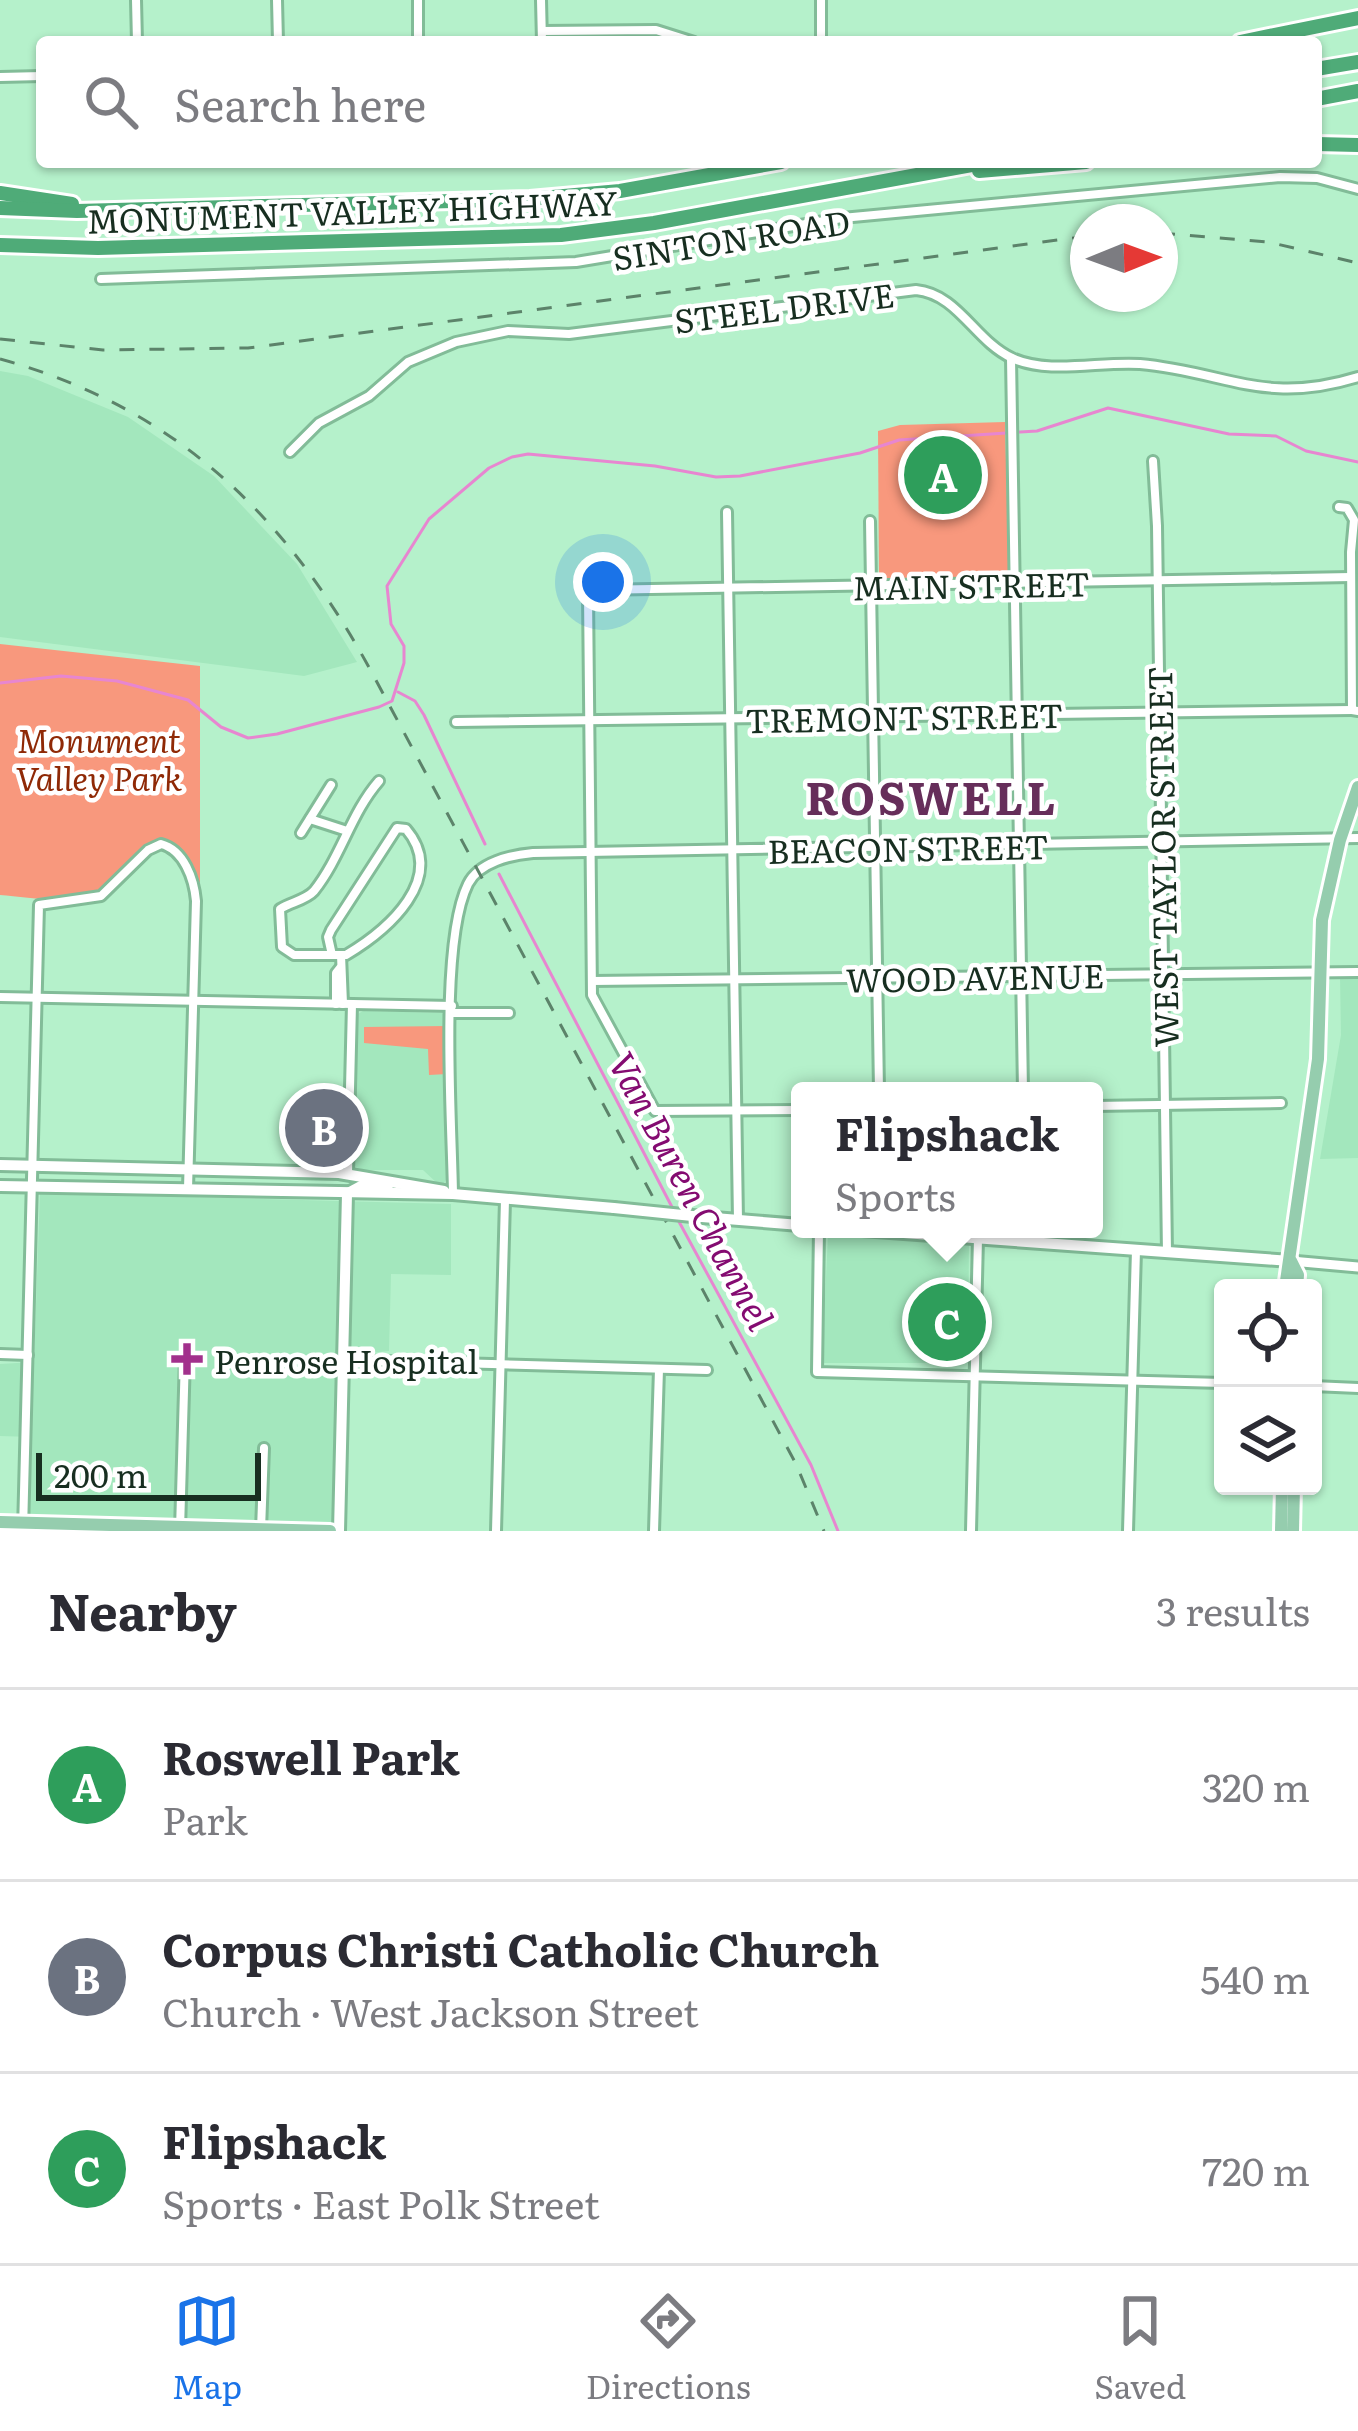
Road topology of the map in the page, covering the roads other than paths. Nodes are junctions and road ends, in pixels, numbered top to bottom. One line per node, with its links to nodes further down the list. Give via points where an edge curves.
1 (136, 0): 8 (street)
2 (277, 0): 9 (street)
3 (418, 0): 10 (street)
4 (541, 0): 7 (street)
5 (820, 0): 13 (street)
6 (1358, 18): 14 (highway)
7 (542, 31): 11 (street); 12 (street)
8 (137, 36)
9 (278, 36)
10 (418, 36)
11 (542, 36)
12 (680, 36)
13 (821, 36)
14 (1270, 36)
15 (1358, 62): 16 (highway)
16 (1322, 68)
17 (0, 76): 18 (street)
18 (36, 76)
19 (1358, 91): 20 (highway)
20 (1322, 98)
21 (1322, 144): 22 (highway)
22 (1358, 146)
23 (749, 168): 30 (highway, MONUMENT VALLEY HIGHWAY, via 562,197)
24 (957, 168): 26 (highway, MONUMENT VALLEY HIGHWAY)
25 (1009, 168): 26 (highway)
26 (920, 175): 32 (highway, MONUMENT VALLEY HIGHWAY, via 561,235)
27 (1358, 189): 34 (street, SINTON ROAD, via 1280,177 842,218 588,261)
28 (0, 193): 30 (highway)
29 (0, 208): 30 (highway, MONUMENT VALLEY HIGHWAY)
30 (143, 210)
31 (0, 245): 32 (highway, MONUMENT VALLEY HIGHWAY)
32 (98, 248): 33 (highway)
33 (0, 255)
34 (101, 279)
35 (1011, 358): 36 (street, via 1143,364 1264,390); 37 (street, STEEL DRIVE, via 944,299 916,290 569,334 508,331 408,362); 44 (street)
36 (1358, 377)
37 (290, 452)
38 (1153, 461): 43 (street, WEST TAYLOR STREET)
39 (1339, 506): 42 (street, via 1354,520)
40 (727, 512): 46 (street)
41 (870, 521): 45 (street)
42 (1351, 577): 43 (street, MAIN STREET); 47 (street)
43 (1158, 581): 44 (street, MAIN STREET); 48 (street, WEST TAYLOR STREET)
44 (1015, 583): 45 (street, MAIN STREET); 50 (street)
45 (872, 585): 46 (street, MAIN STREET); 49 (street)
46 (729, 587): 51 (street); 52 (street, MAIN STREET, via 591,591)
47 (1355, 711): 48 (street, TREMONT STREET)
48 (1160, 712): 50 (street, TREMONT STREET); 62 (street, WEST TAYLOR STREET)
49 (874, 715): 50 (street, TREMONT STREET); 51 (street, TREMONT STREET); 64 (street)
50 (1016, 715): 63 (street)
51 (731, 718): 52 (street, TREMONT STREET); 65 (street)
52 (588, 721): 53 (street, TREMONT STREET); 66 (street)
53 (456, 722)
54 (380, 782): 58 (street)
55 (331, 785): 57 (street)
56 (1358, 787): 61 (main road)
57 (310, 819): 58 (street); 59 (street)
58 (347, 830): 67 (street, via 311,896 280,909 284,950)
59 (301, 833)
60 (1358, 838): 61 (street, BEACON STREET)
61 (1340, 840): 62 (street, BEACON STREET); 68 (main road)
62 (1161, 843): 63 (street, BEACON STREET); 70 (street, WEST TAYLOR STREET)
63 (1018, 845): 64 (street, BEACON STREET); 71 (street)
64 (875, 848): 65 (street, BEACON STREET); 72 (street)
65 (734, 849): 66 (street, BEACON STREET); 73 (street)
66 (590, 852): 74 (street); 79 (street, BEACON STREET, via 512,856 468,885 455,939)
67 (336, 955): 67 (street, via 353,951 419,885 421,854 406,829 393,832 334,923 328,937); 78 (street)
68 (1320, 972): 69 (street, WOOD AVENUE); 70 (street, WOOD AVENUE); 106 (main road, via 1318,1059)
69 (1358, 972)
70 (1162, 973): 71 (street, WOOD AVENUE); 84 (street, WEST TAYLOR STREET)
71 (1021, 976): 72 (street, WOOD AVENUE); 82 (street)
72 (878, 977): 73 (street, WOOD AVENUE); 81 (street)
73 (735, 980): 74 (street, WOOD AVENUE); 87 (street)
74 (592, 981): 87 (street, via 592,995 655,1111)
75 (0, 997): 76 (street)
76 (36, 998): 77 (street); 77 (street, via 39,904 100,896 161,844 179,856 195,890); 89 (street)
77 (194, 1002): 78 (street); 90 (street)
78 (344, 1004): 79 (street); 91 (street)
79 (452, 1010): 80 (street); 97 (street)
80 (509, 1012)
81 (879, 1082)
82 (1023, 1082)
83 (1281, 1103): 84 (street)
84 (1165, 1105): 85 (street); 105 (street, WEST TAYLOR STREET)
85 (1103, 1106)
86 (791, 1110): 87 (street)
87 (736, 1111): 99 (street)
88 (0, 1165): 89 (main road)
89 (32, 1165): 90 (main road); 94 (street)
90 (189, 1168): 91 (main road); 95 (street)
91 (348, 1174): 92 (main road); 96 (street)
92 (412, 1184): 96 (main road, via 363,1185); 97 (main road)
93 (0, 1186): 94 (main road)
94 (31, 1186): 95 (main road); 111 (street)
95 (188, 1189): 96 (main road)
96 (347, 1194): 97 (main road); 113 (main road)
97 (453, 1194): 98 (main road)
98 (505, 1200): 99 (main road, bridge); 114 (street)
99 (738, 1220): 100 (main road)
100 (791, 1224)
101 (819, 1238): 117 (street, via 817,1372)
102 (978, 1238): 117 (street)
103 (1046, 1238): 104 (main road)
104 (1136, 1250): 105 (main road); 118 (street)
105 (1167, 1252): 106 (main road)
106 (1291, 1261): 107 (street); 108 (main road); 109 (main road)
107 (1358, 1267)
108 (1287, 1279)
109 (1298, 1279)
110 (0, 1354): 111 (street)
111 (28, 1355): 126 (street)
112 (184, 1356): 127 (street)
113 (344, 1360): 114 (street); 129 (main road)
114 (501, 1365): 115 (street); 130 (street)
115 (659, 1369): 116 (street); 131 (street)
116 (707, 1370)
117 (975, 1375): 118 (street); 132 (street)
118 (1134, 1381): 119 (street); 133 (street)
119 (1214, 1383)
120 (1322, 1386): 121 (street)
121 (1358, 1388)
122 (264, 1448): 128 (street)
123 (1282, 1495): 134 (main road)
124 (1294, 1495): 135 (main road)
125 (0, 1522): 126 (main road)
126 (23, 1527): 127 (main road)
127 (180, 1529): 128 (main road)
128 (261, 1531): 129 (main road)
129 (335, 1531)
130 (496, 1531)
131 (655, 1531)
132 (971, 1531)
133 (1128, 1531)
134 (1281, 1531)
135 (1293, 1531)

